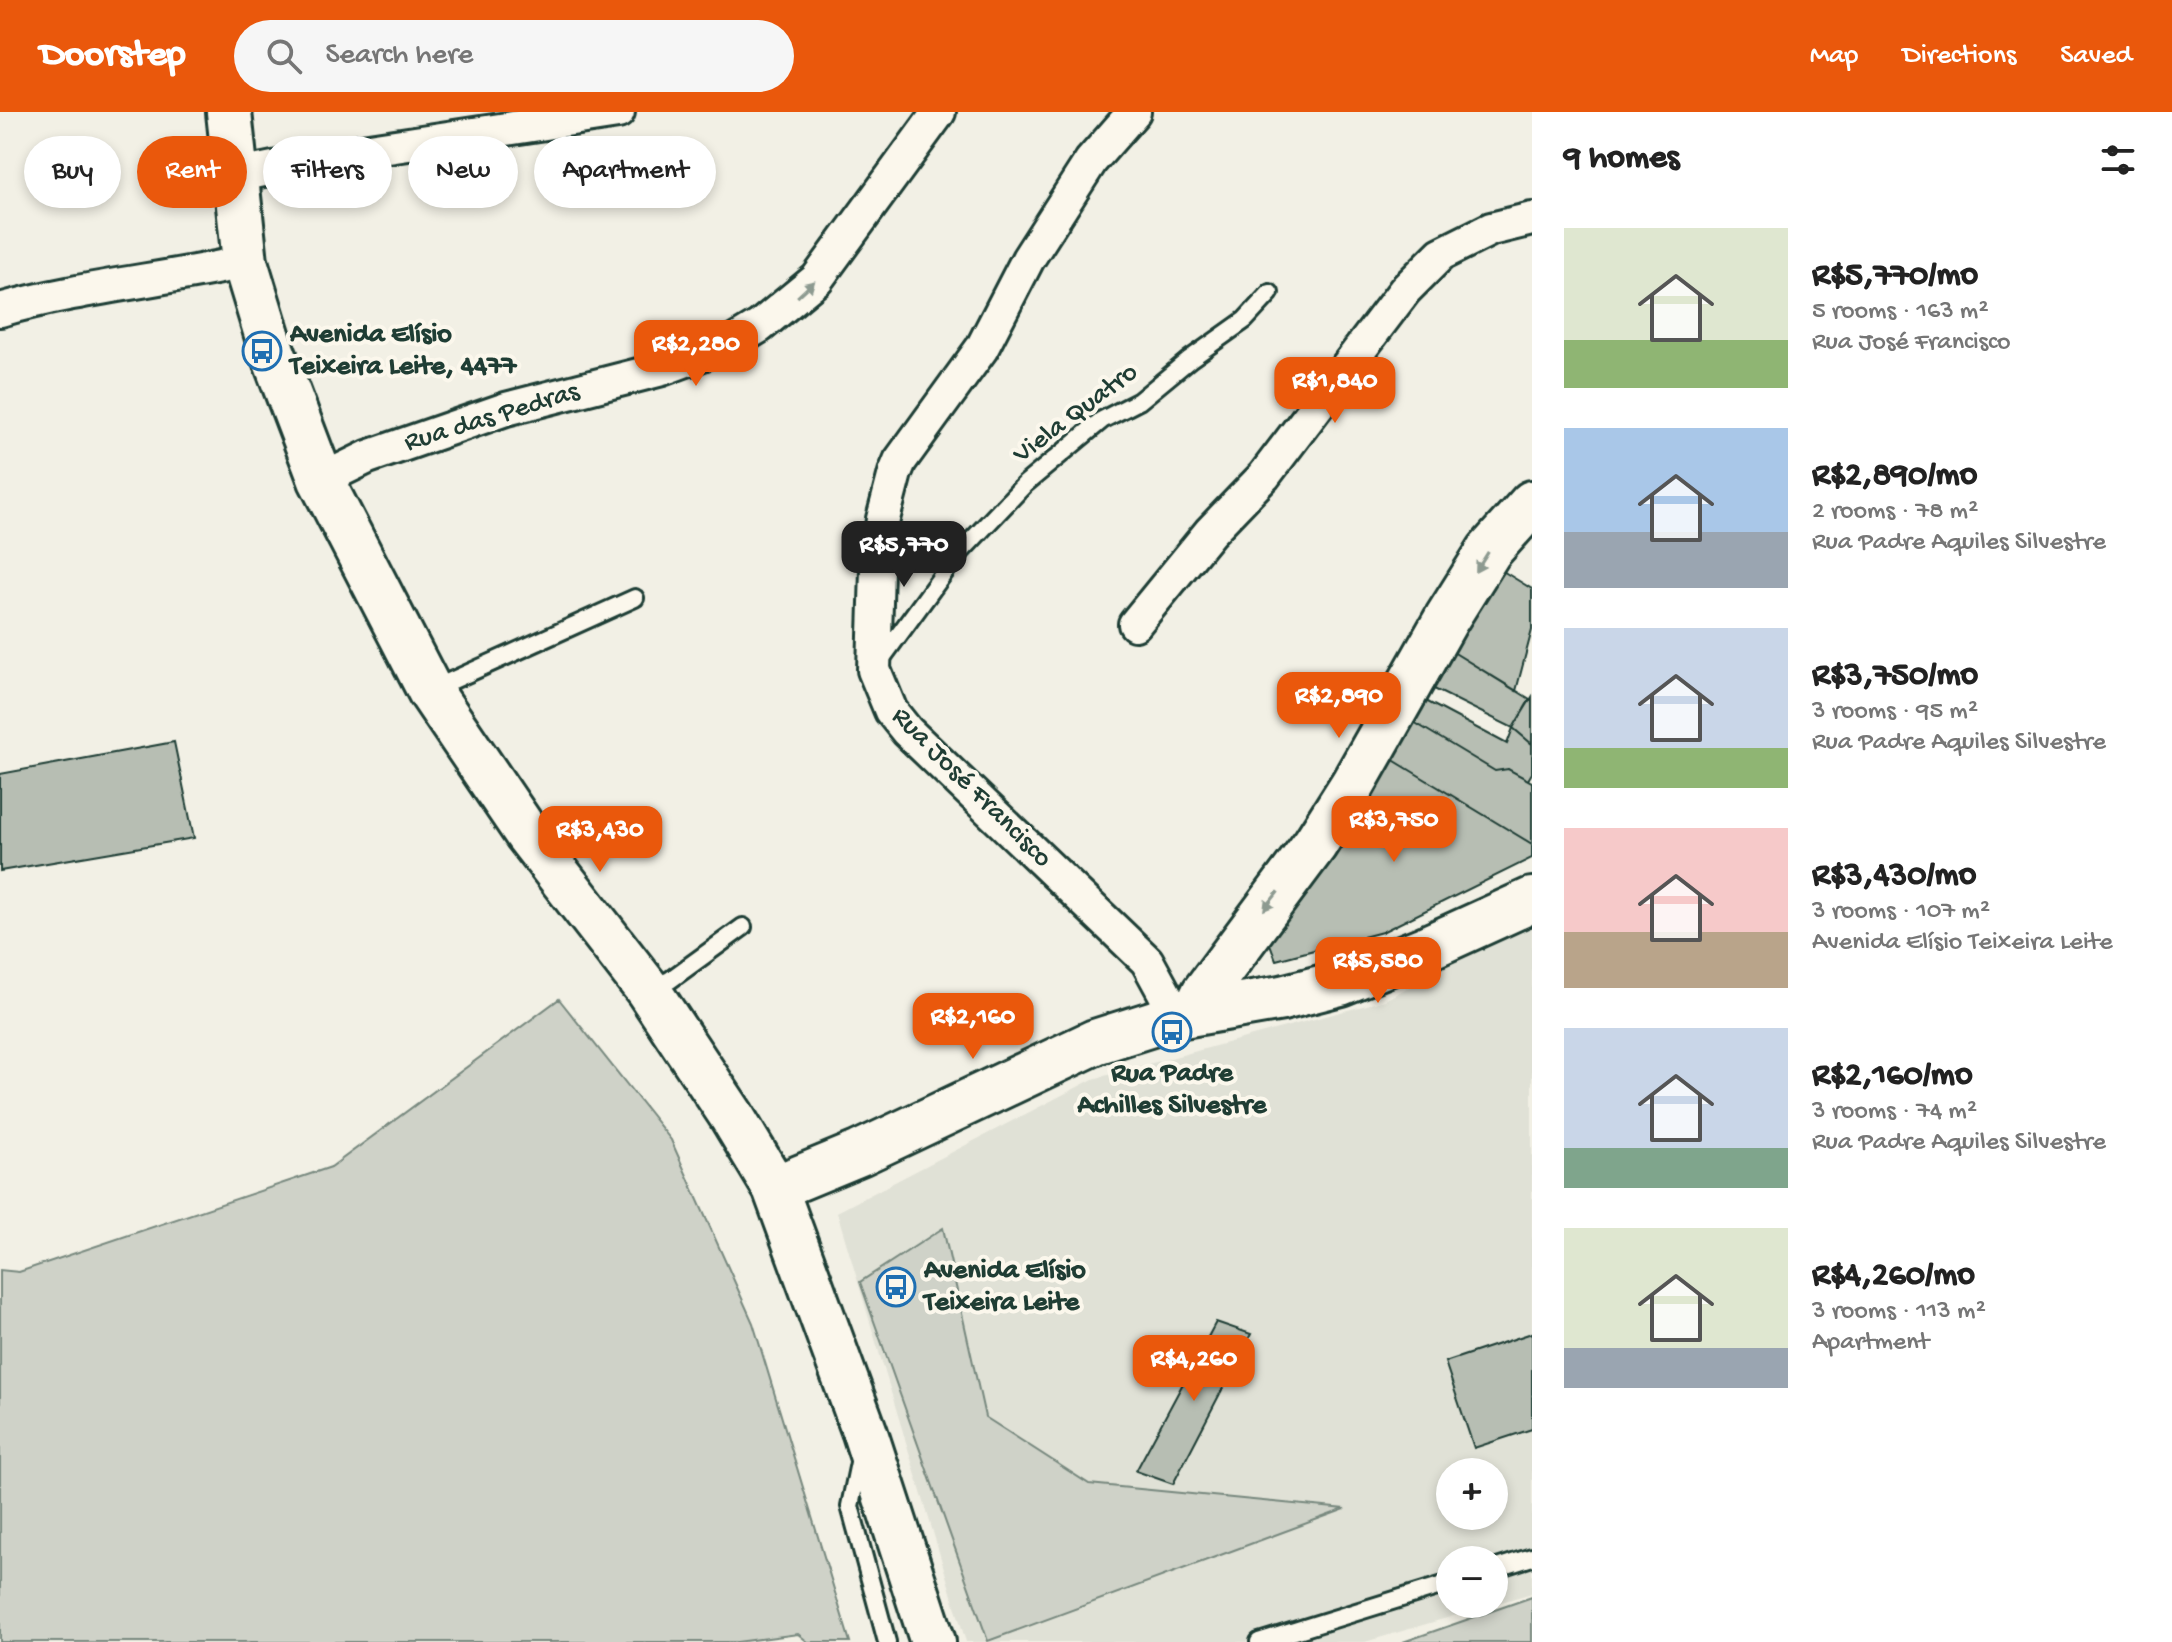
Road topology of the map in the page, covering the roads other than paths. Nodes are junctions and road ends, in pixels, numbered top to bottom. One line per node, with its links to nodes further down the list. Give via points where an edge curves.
1 (229, 112): 5 (main road)
2 (618, 112): 6 (street)
3 (939, 112): 12 (street, Rua das Pedras, one-way to 3, via 368,457 506,409 662,369 732,343 817,279)
4 (1134, 112): 16 (street, Rua José Francisco, via 1091,161 1028,259 982,348 900,461 883,519)
5 (231, 136)
6 (247, 174)
7 (239, 208): 9 (main road)
8 (1532, 219): 15 (street, via 1491,229 1441,254 1405,290 1264,476)
9 (245, 262): 11 (street); 12 (main road)
10 (1270, 293): 16 (lane, Viela Quatro, via 1245,320 1139,401 1090,429 1025,484 955,558)
11 (0, 310)
12 (321, 480): 17 (main road)
13 (1532, 503): 21 (main road, one-way to 21, via 1489,551 1315,844)
14 (635, 598): 17 (lane)
15 (1135, 624)
16 (874, 670): 21 (street, Rua José Francisco, via 891,711 907,731 1147,961)
17 (430, 691): 20 (main road, via 527,834)
18 (1532, 900): 21 (main road, via 1340,983)
19 (743, 927): 20 (lane)
20 (648, 990): 22 (main road)
21 (1186, 1014): 22 (main road, via 1095,1042)
22 (775, 1188): 23 (main road)
23 (865, 1433): 27 (lane, via 850,1506); 28 (main road)
24 (1532, 1557): 25 (lane)
25 (1508, 1565)
26 (1436, 1587): 29 (lane)
27 (887, 1642)
28 (933, 1642)
29 (1259, 1642)

